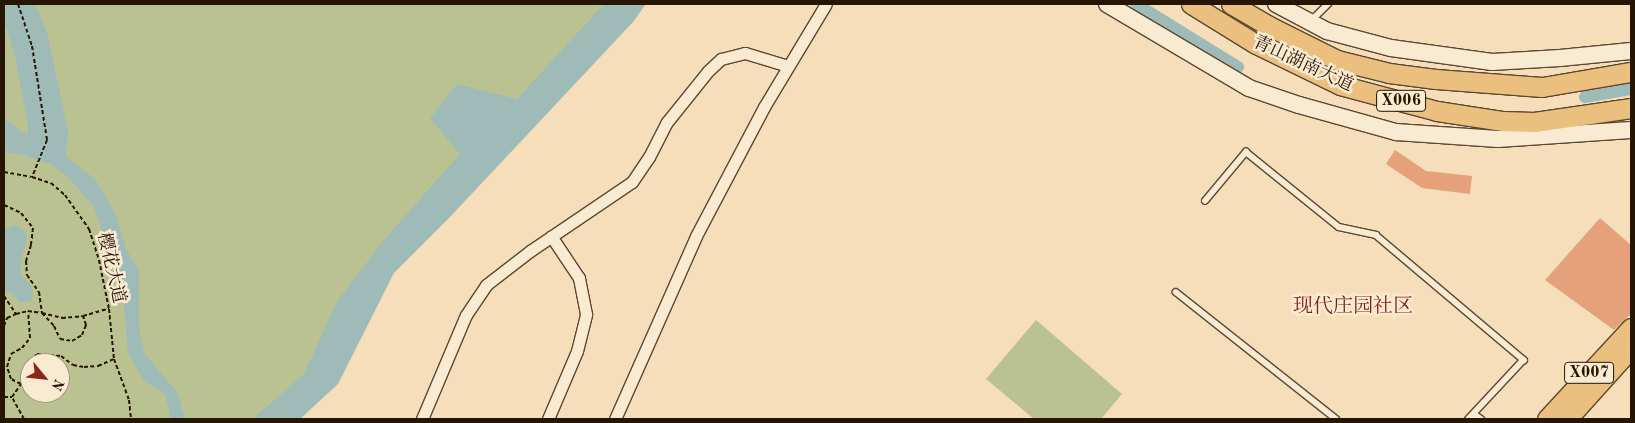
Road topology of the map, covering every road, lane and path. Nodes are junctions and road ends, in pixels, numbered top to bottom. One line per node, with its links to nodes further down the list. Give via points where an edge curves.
1 (18, 4): 16 (path, via 32,46 47,140)
2 (826, 4): 10 (street)
3 (1107, 4): 13 (main road, via 1249,88 1299,105 1396,132)
4 (1191, 4): 13 (main road, 青山湖南大道 / X006, via 1256,44 1340,85)
5 (1231, 4): 11 (main road, 青山湖南大道 / X006, via 1337,60 1389,73 1542,87)
6 (1276, 4): 8 (main road)
7 (1328, 4): 8 (lane)
8 (1310, 22): 9 (main road, via 1327,31 1391,48 1492,62)
9 (1631, 51)
10 (788, 66): 19 (street, via 744,53 721,59 667,122 632,182); 42 (street, via 696,236)
11 (1631, 72)
12 (1631, 108): 13 (main road, 青山湖南大道 / X006, via 1534,122)
13 (1504, 130): 14 (main road)
14 (1631, 130)
15 (4, 172): 16 (path, 樱花大道)
16 (32, 177): 22 (path, 樱花大道, via 51,183 65,195 89,229 99,260)
17 (1205, 201): 37 (lane, via 1246,152 1339,227 1376,235 1524,360)
18 (4, 204): 24 (path, via 22,213 33,228 26,261 27,275 39,292)
19 (551, 236): 40 (street, via 486,285 466,315); 41 (street, via 579,278 586,314 576,351)
20 (1176, 292): 43 (lane)
21 (4, 296): 25 (path)
22 (108, 309): 26 (path); 32 (path, 樱花大道)
23 (28, 311): 24 (path); 25 (path); 34 (path, via 30,338 11,354 7,367 11,379)
24 (42, 313): 26 (path, via 62,318); 26 (path, via 60,338 72,341 82,335 86,325)
25 (16, 314): 27 (path)
26 (83, 316)
27 (7, 318): 28 (path); 29 (path)
28 (4, 320)
29 (4, 326)
30 (1631, 328): 46 (main road, X007)
31 (1631, 348): 47 (main road)
32 (114, 359): 33 (path, via 98,366 84,367); 39 (path, 樱花大道, via 129,400)
33 (70, 362)
34 (20, 384): 36 (path)
35 (4, 397): 36 (path)
36 (12, 397): 38 (path)
37 (1474, 414): 44 (lane); 45 (lane)
38 (24, 419)
39 (131, 419)
40 (422, 419)
41 (548, 419)
42 (615, 419)
43 (1336, 419)
44 (1469, 419)
45 (1481, 419)
46 (1547, 419)
47 (1567, 419)

